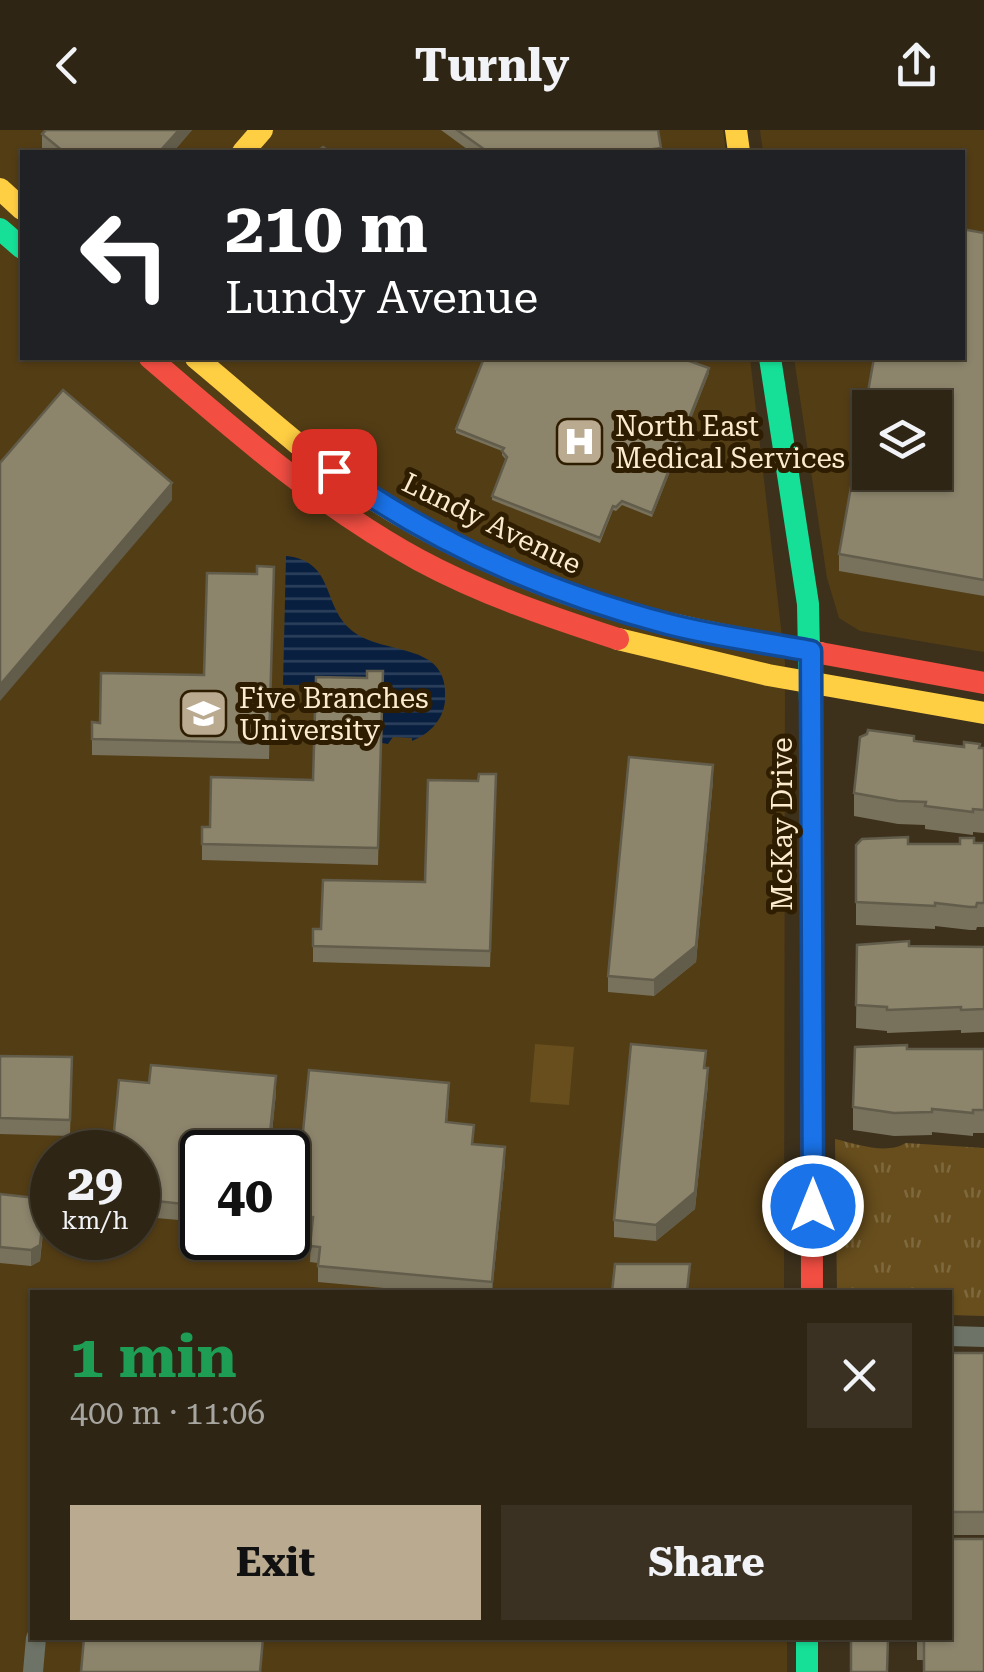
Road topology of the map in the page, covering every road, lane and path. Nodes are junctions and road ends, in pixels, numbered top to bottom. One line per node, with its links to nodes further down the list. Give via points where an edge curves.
1 (262, 130): 2 (main road)
2 (244, 150)
3 (0, 190): 4 (main road)
4 (20, 207)
5 (0, 229): 6 (main road)
6 (20, 246)
7 (152, 360): 11 (main road, via 322,500 422,562 612,640)
8 (198, 360): 10 (main road, Lundy Avenue, via 358,488 532,581 670,624)
9 (770, 360): 10 (main road, McKay Drive)
10 (811, 651): 11 (main road, McKay Drive); 12 (main road, Lundy Avenue)
11 (812, 681): 13 (main road); 14 (main road, McKay Drive)
12 (984, 683)
13 (984, 713)
14 (812, 1290)
15 (952, 1336): 16 (street)
16 (984, 1337)
17 (36, 1640): 19 (street)
18 (807, 1640): 20 (main road)
19 (33, 1672)
20 (807, 1672)

